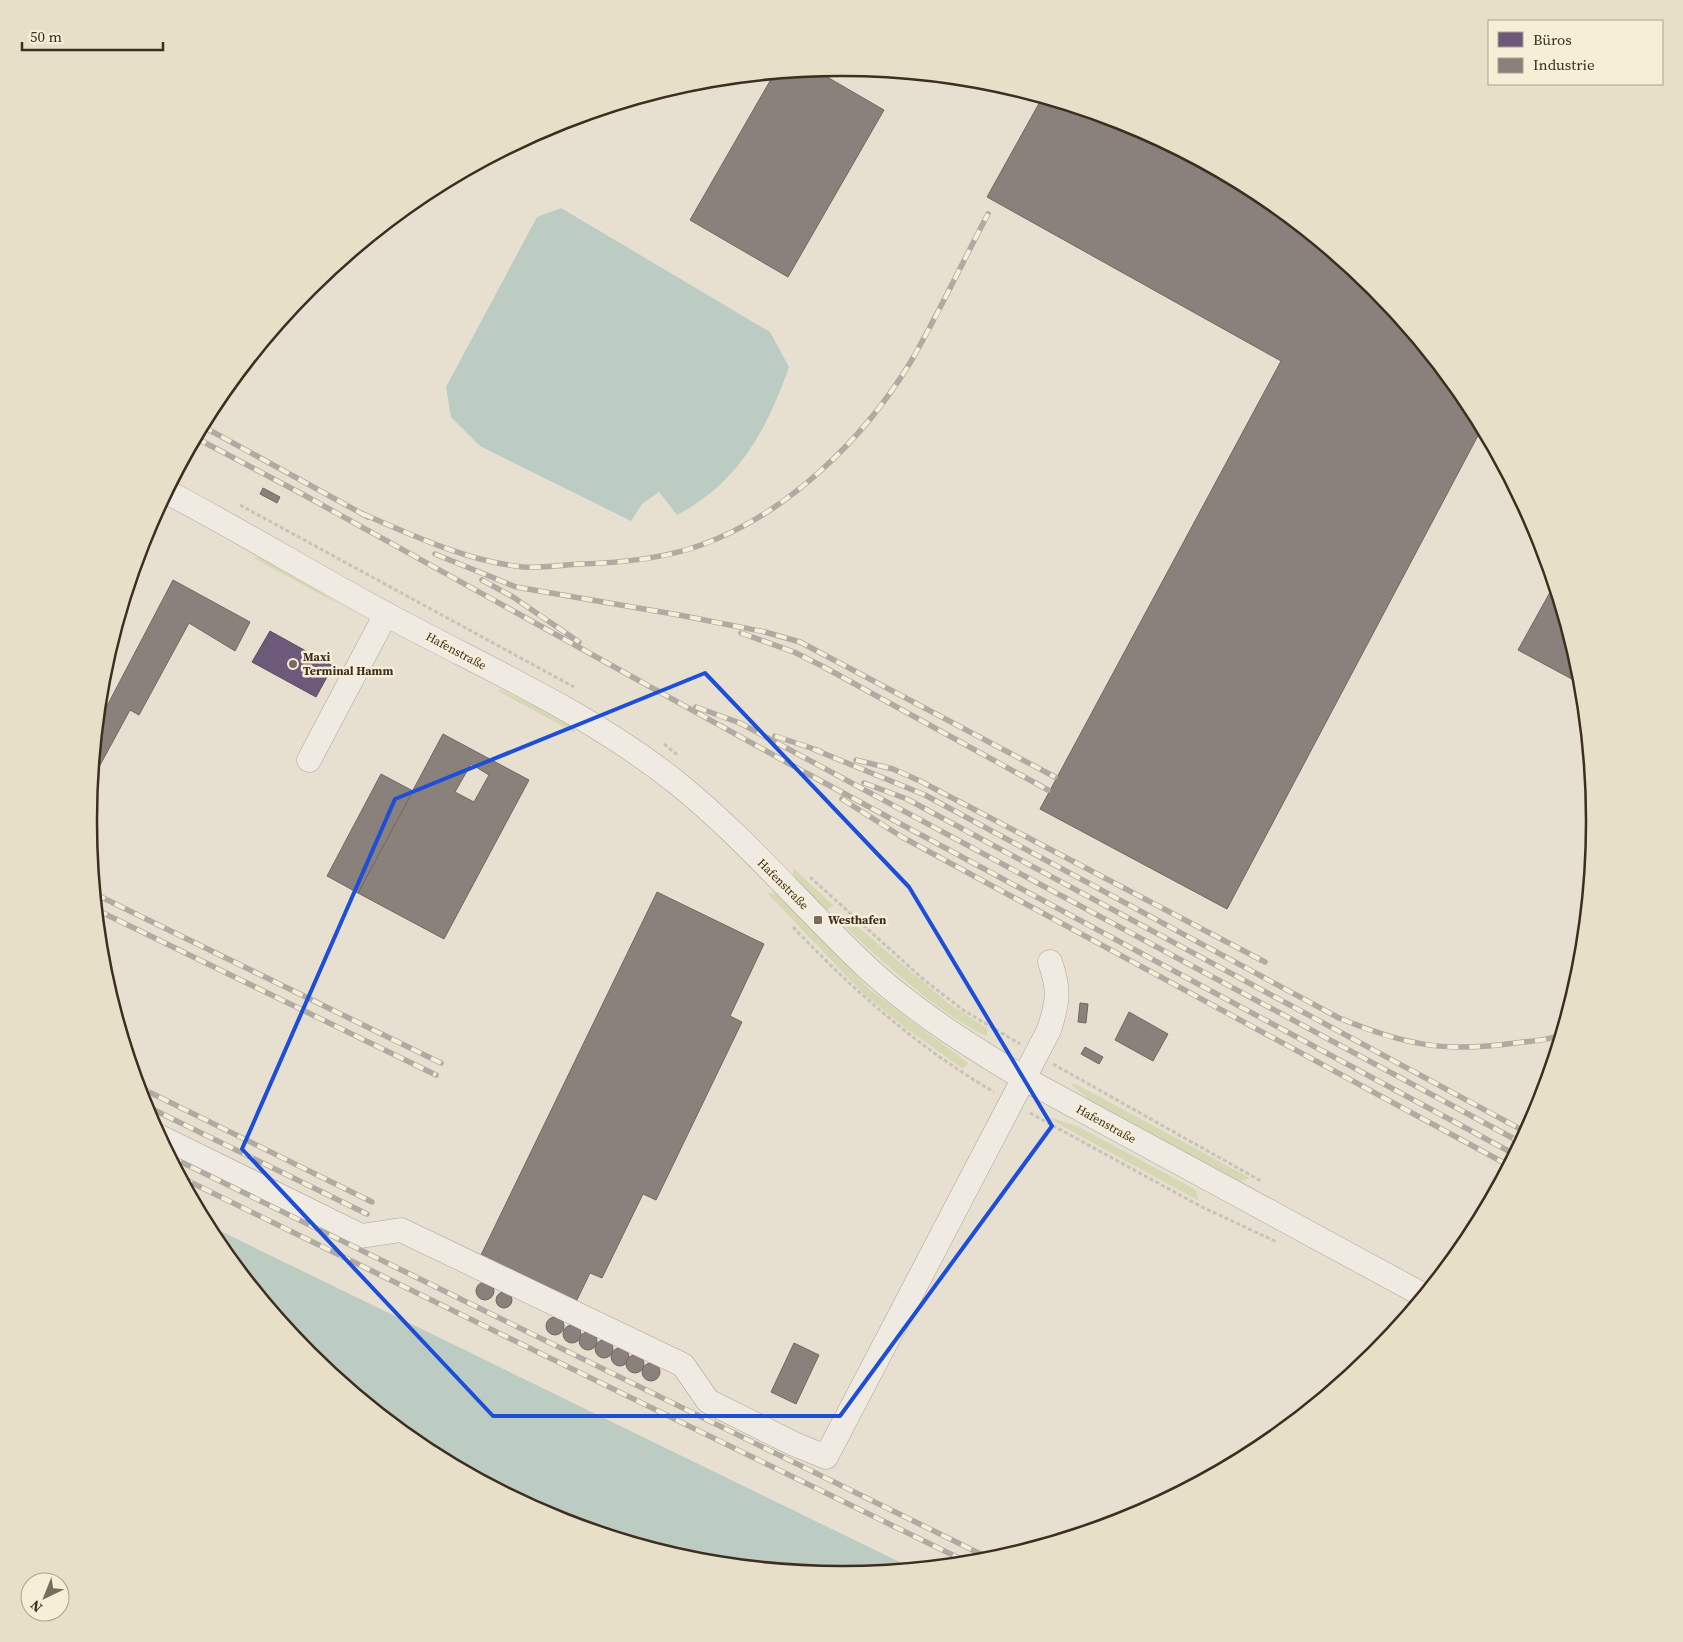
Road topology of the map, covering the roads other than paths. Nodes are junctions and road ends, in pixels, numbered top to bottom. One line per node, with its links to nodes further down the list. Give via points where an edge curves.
1 (173, 495): 2 (street, Hafenstraße)
2 (386, 614): 3 (street); 5 (street, Hafenstraße, via 556,702 632,749 678,783 722,822 896,993 958,1039)
3 (309, 760)
4 (1050, 962): 5 (street, via 1058,995 1049,1030)
5 (1023, 1078): 6 (street, via 826,1457 708,1401 683,1365 578,1314 401,1230 361,1236); 7 (street, Hafenstraße)
6 (170, 1142)
7 (1417, 1292)

